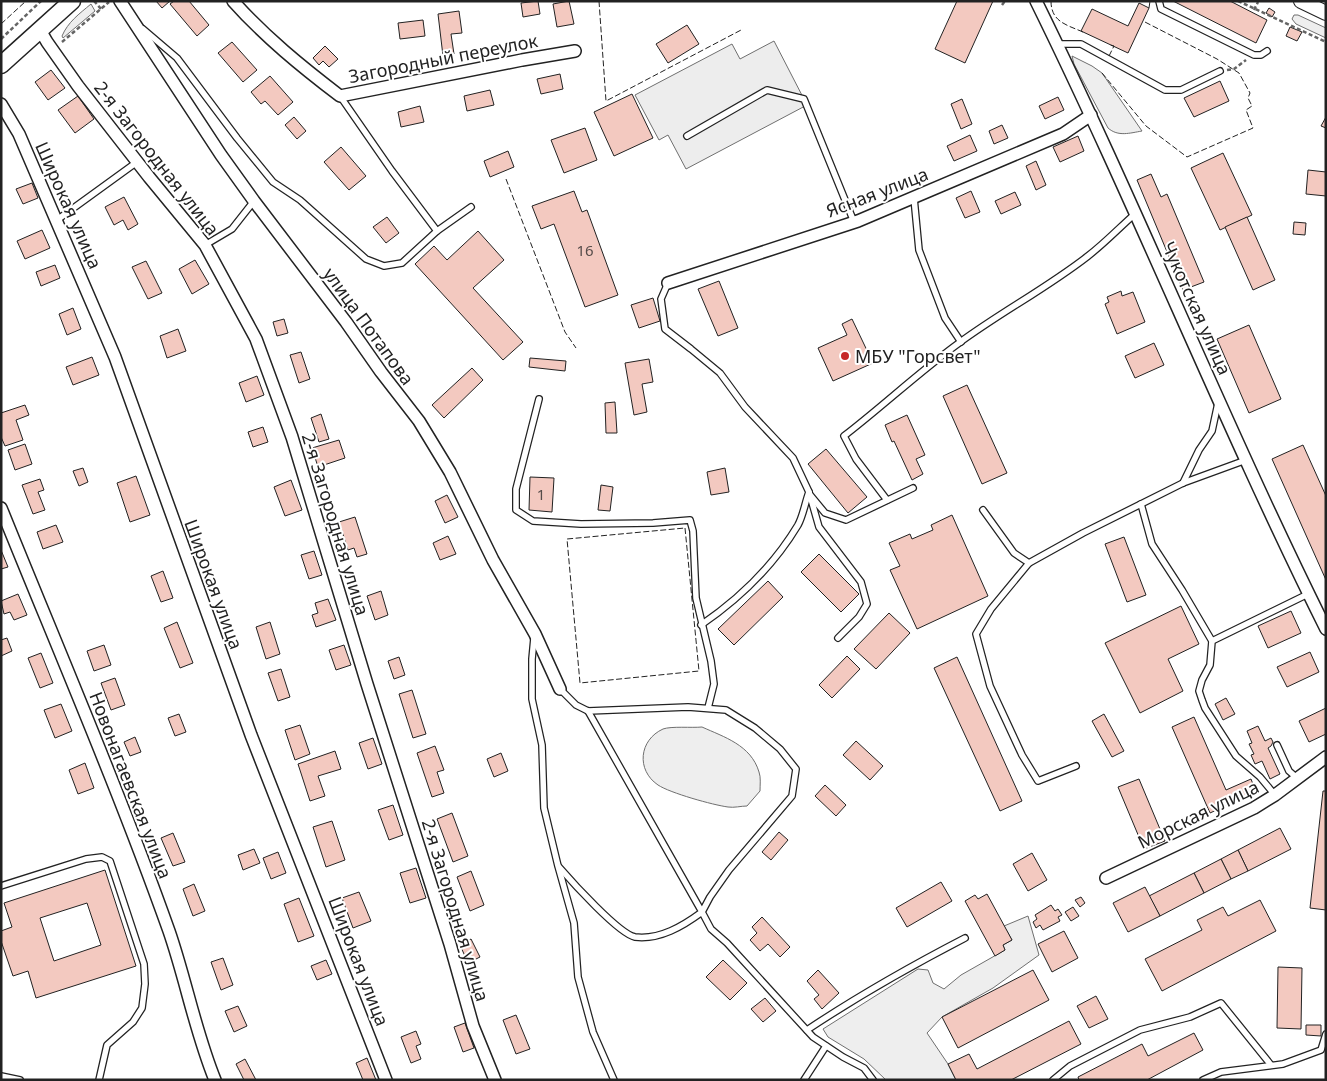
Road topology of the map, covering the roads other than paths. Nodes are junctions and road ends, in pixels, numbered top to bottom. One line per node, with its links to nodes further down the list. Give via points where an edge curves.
1 (72, 1): 9 (main road)
2 (233, 1): 15 (street, Загородный переулок, via 304,68)
3 (1036, 1): 10 (street, Чукотская улица)
4 (1159, 1): 12 (lane, via 1161,9 1252,54 1261,55)
5 (1301, 1): 7 (street)
6 (118, 2): 8 (street, улица Потапова)
7 (1326, 13)
8 (135, 22): 21 (street, улица Потапова); 26 (lane, via 177,58 273,182 300,200 366,259 384,266 402,263)
9 (43, 36): 13 (main road); 19 (street, 2-я Загородная улица)
10 (1057, 44): 14 (lane, via 1081,44 1165,90 1182,90); 17 (street, Чукотская улица)
11 (575, 51): 15 (street, Загородный переулок)
12 (1268, 51)
13 (1, 65)
14 (1220, 71)
15 (340, 96): 26 (lane)
16 (1, 104): 24 (street, Широкая улица, via 19,134)
17 (1091, 115): 20 (street, Ясная улица, via 1063,134); 23 (street, Чукотская улица)
18 (687, 136): 25 (lane, via 767,90 804,99)
19 (138, 162): 24 (lane); 27 (street, 2-я Загородная улица)
20 (914, 198): 25 (street, Ясная улица); 29 (lane, via 919,250 945,318)
21 (254, 201): 27 (lane, via 232,229); 44 (street, улица Потапова, via 419,421 450,472 493,560)
22 (470, 208): 26 (lane)
23 (1136, 213): 29 (lane, via 1088,256); 31 (street, Чукотская улица)
24 (57, 220): 68 (street, Широкая улица, via 116,357 251,735)
25 (854, 222): 28 (street, Ясная улица)
26 (437, 231)
27 (205, 245): 69 (street, 2-я Загородная улица, via 256,338 292,437 473,1026)
28 (668, 283): 35 (lane, via 660,299 665,329 720,373 745,407 793,458)
29 (961, 342): 36 (lane, via 917,374 844,436 856,459)
30 (540, 398): 42 (lane, via 516,488 516,510 534,521 581,524 690,520)
31 (1218, 398): 32 (street, Чукотская улица); 33 (lane, via 1212,431)
32 (1246, 460): 33 (lane); 41 (street, Чукотская улица)
33 (1184, 482): 37 (lane)
34 (913, 488): 36 (lane)
35 (809, 492): 36 (lane, via 824,513 846,520); 42 (lane, via 798,524 767,568 727,607); 45 (lane, via 819,528 861,582 867,604)
36 (886, 500)
37 (1141, 504): 40 (lane); 46 (lane, via 1152,544)
38 (1, 508): 67 (street, Новонагаевская улица, via 124,810 176,953)
39 (983, 510): 40 (lane, via 1014,553)
40 (1028, 563): 52 (lane, via 991,609 976,634 990,686 1038,781)
41 (1308, 594): 43 (street, Чукотская улица); 46 (lane)
42 (701, 625): 48 (lane, via 714,684)
43 (1326, 629)
44 (535, 634): 47 (street, улица Потапова); 55 (lane, via 532,699 542,744 544,808)
45 (838, 638)
46 (1212, 642): 54 (lane, via 1210,665 1199,691 1205,708 1236,756)
47 (560, 689): 49 (lane, via 576,705)
48 (708, 708): 49 (lane); 58 (lane, via 726,710 755,728 796,769 792,796 729,870)
49 (588, 711): 58 (lane)
50 (1277, 745): 53 (lane)
51 (1326, 757): 53 (street, Морская улица)
52 (1076, 766)
53 (1297, 778): 54 (street, Морская улица)
54 (1275, 795): 56 (street, Морская улица, via 1232,819)
55 (558, 866): 58 (lane, via 608,918 634,937 653,936 682,927); 70 (lane, via 574,923 580,985 593,1032)
56 (1106, 878)
57 (1, 886): 66 (lane, via 86,859 102,857 110,861 144,964 145,984 142,1008 133,1022 107,1045)
58 (702, 912): 60 (lane, via 711,929)
59 (965, 938): 60 (lane, via 917,963)
60 (807, 1030): 62 (lane)
61 (1326, 1034): 63 (lane, via 1321,1050)
62 (826, 1046): 71 (lane); 72 (lane, via 864,1068)
63 (1271, 1065): 73 (lane, via 1221,1003 1190,1017 1140,1030 1070,1066); 74 (lane, via 1222,1072)
64 (1, 1076): 65 (lane)
65 (20, 1080)
66 (99, 1080)
67 (215, 1080)
68 (386, 1080)
69 (495, 1080)
70 (614, 1080)
71 (804, 1080)
72 (873, 1080)
73 (1053, 1080)
74 (1203, 1080)

